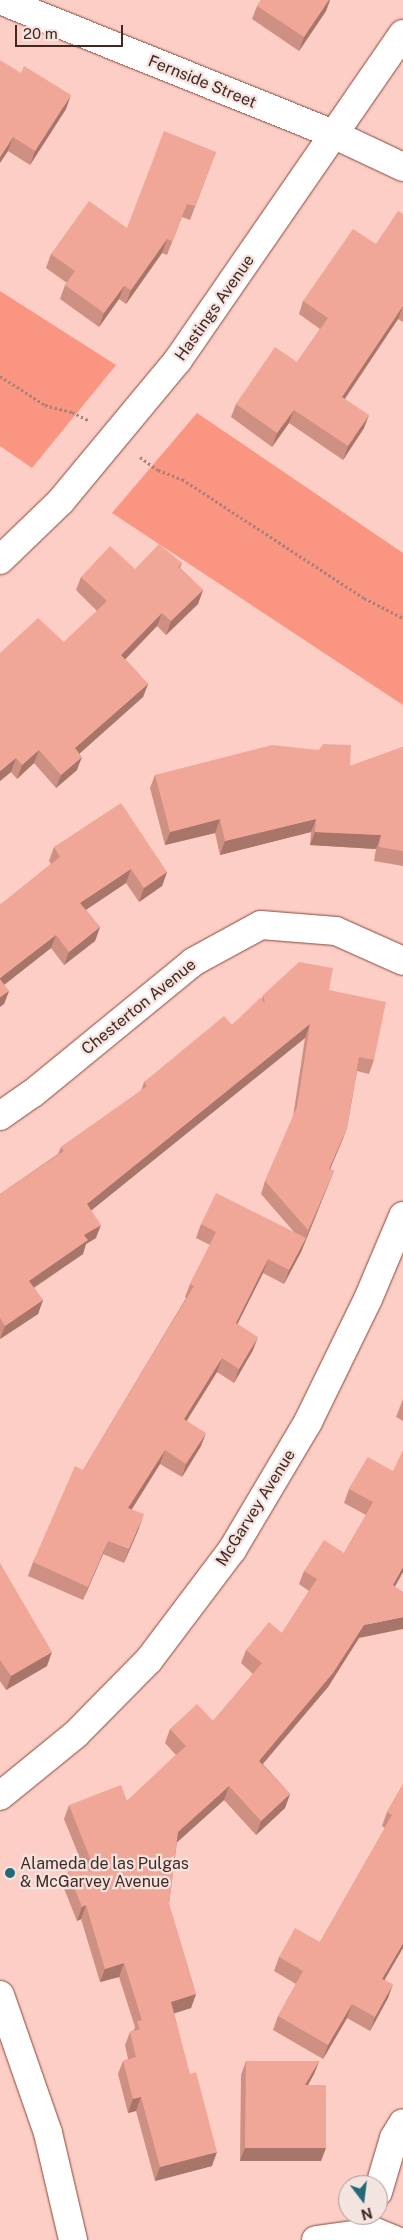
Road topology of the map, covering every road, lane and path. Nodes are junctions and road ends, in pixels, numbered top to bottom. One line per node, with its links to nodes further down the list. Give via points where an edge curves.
1 (0, 0): 3 (street, Fernside Street)
2 (403, 34): 3 (street, Hastings Avenue)
3 (336, 135): 4 (street, Fernside Street); 6 (street, Hastings Avenue, via 178,360)
4 (403, 167)
5 (0, 376): 6 (path, via 45,405 72,412)
6 (114, 437): 7 (street, Hastings Avenue, via 61,501); 8 (path, via 158,470 182,479 292,554)
7 (0, 560)
8 (403, 618)
9 (403, 961): 10 (street, Chesterton Avenue, via 336,930 261,925 193,962 32,1094)
10 (0, 1116)
11 (403, 1216): 12 (street, McGarvey Avenue, via 368,1299 308,1422 232,1550 149,1660 76,1734)
12 (0, 1796)
13 (0, 1995): 17 (street, via 48,2133)
14 (403, 2123): 15 (street, via 394,2138)
15 (383, 2175)
16 (382, 2229): 18 (street)
17 (73, 2240)
18 (316, 2240)

